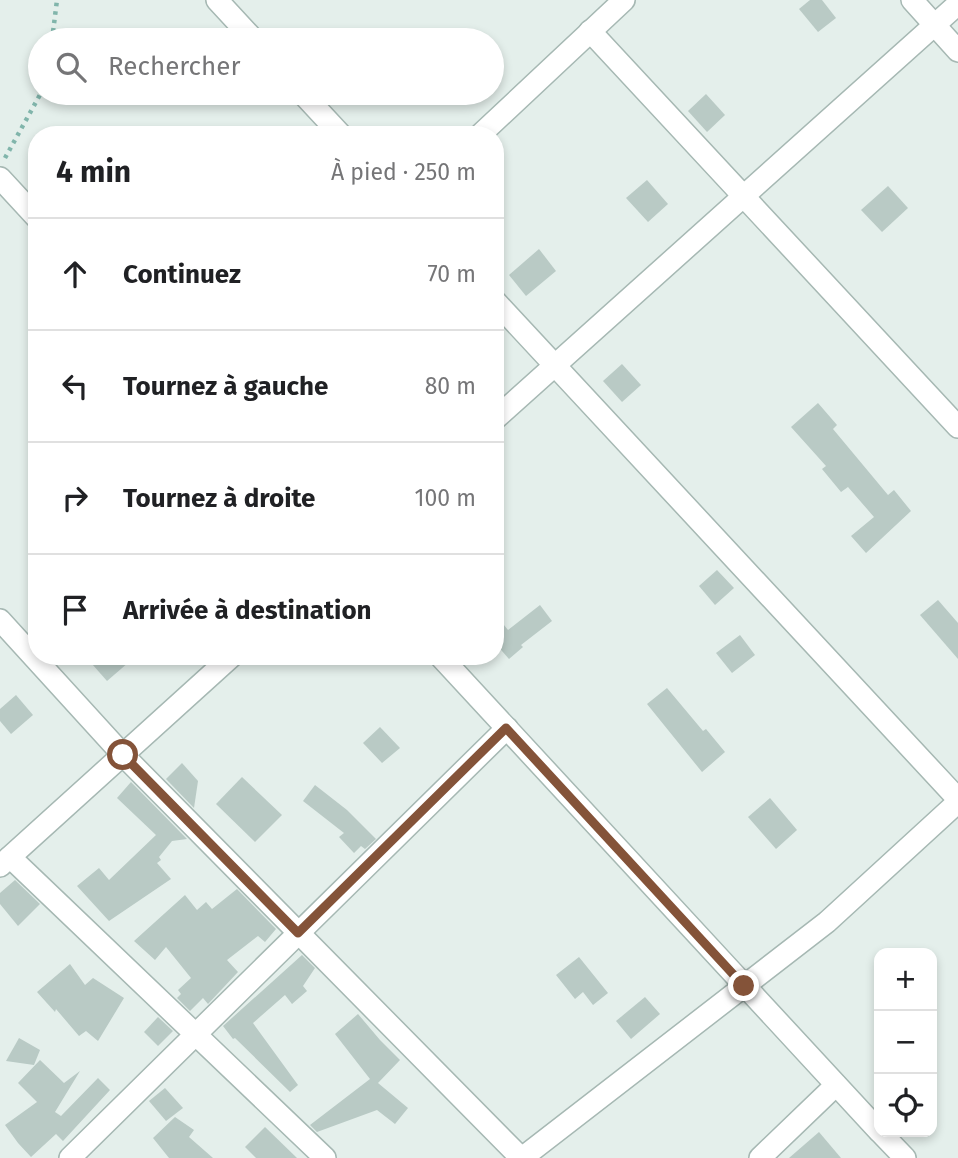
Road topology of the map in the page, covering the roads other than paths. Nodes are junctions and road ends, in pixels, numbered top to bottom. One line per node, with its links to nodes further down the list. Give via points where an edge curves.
1 (217, 0): 6 (street)
2 (624, 0): 7 (street)
3 (912, 0): 5 (street)
4 (958, 4): 5 (street)
5 (935, 26): 8 (street); 13 (street)
6 (243, 28)
7 (590, 31): 11 (street); 13 (street)
8 (958, 51)
9 (313, 105): 10 (street)
10 (333, 126)
11 (490, 126)
12 (0, 178): 14 (street)
13 (744, 197): 16 (street); 18 (street)
14 (28, 208)
15 (504, 311): 16 (street)
16 (555, 365): 17 (street); 26 (street)
17 (504, 411)
18 (958, 427)
19 (0, 620): 20 (street)
20 (28, 651)
21 (41, 665): 25 (street)
22 (222, 665): 25 (street)
23 (448, 665): 24 (street)
24 (506, 728): 28 (street); 29 (street)
25 (123, 755): 27 (street); 28 (street)
26 (958, 801): 29 (street, via 827,922)
27 (5, 862): 30 (street)
28 (298, 933): 30 (street); 36 (street)
29 (744, 986): 31 (street); 36 (street)
30 (195, 1034): 34 (street); 35 (street)
31 (836, 1085): 32 (street); 37 (street)
32 (874, 1126)
33 (885, 1137): 38 (street)
34 (70, 1158)
35 (325, 1158)
36 (522, 1158)
37 (760, 1158)
38 (905, 1158)

